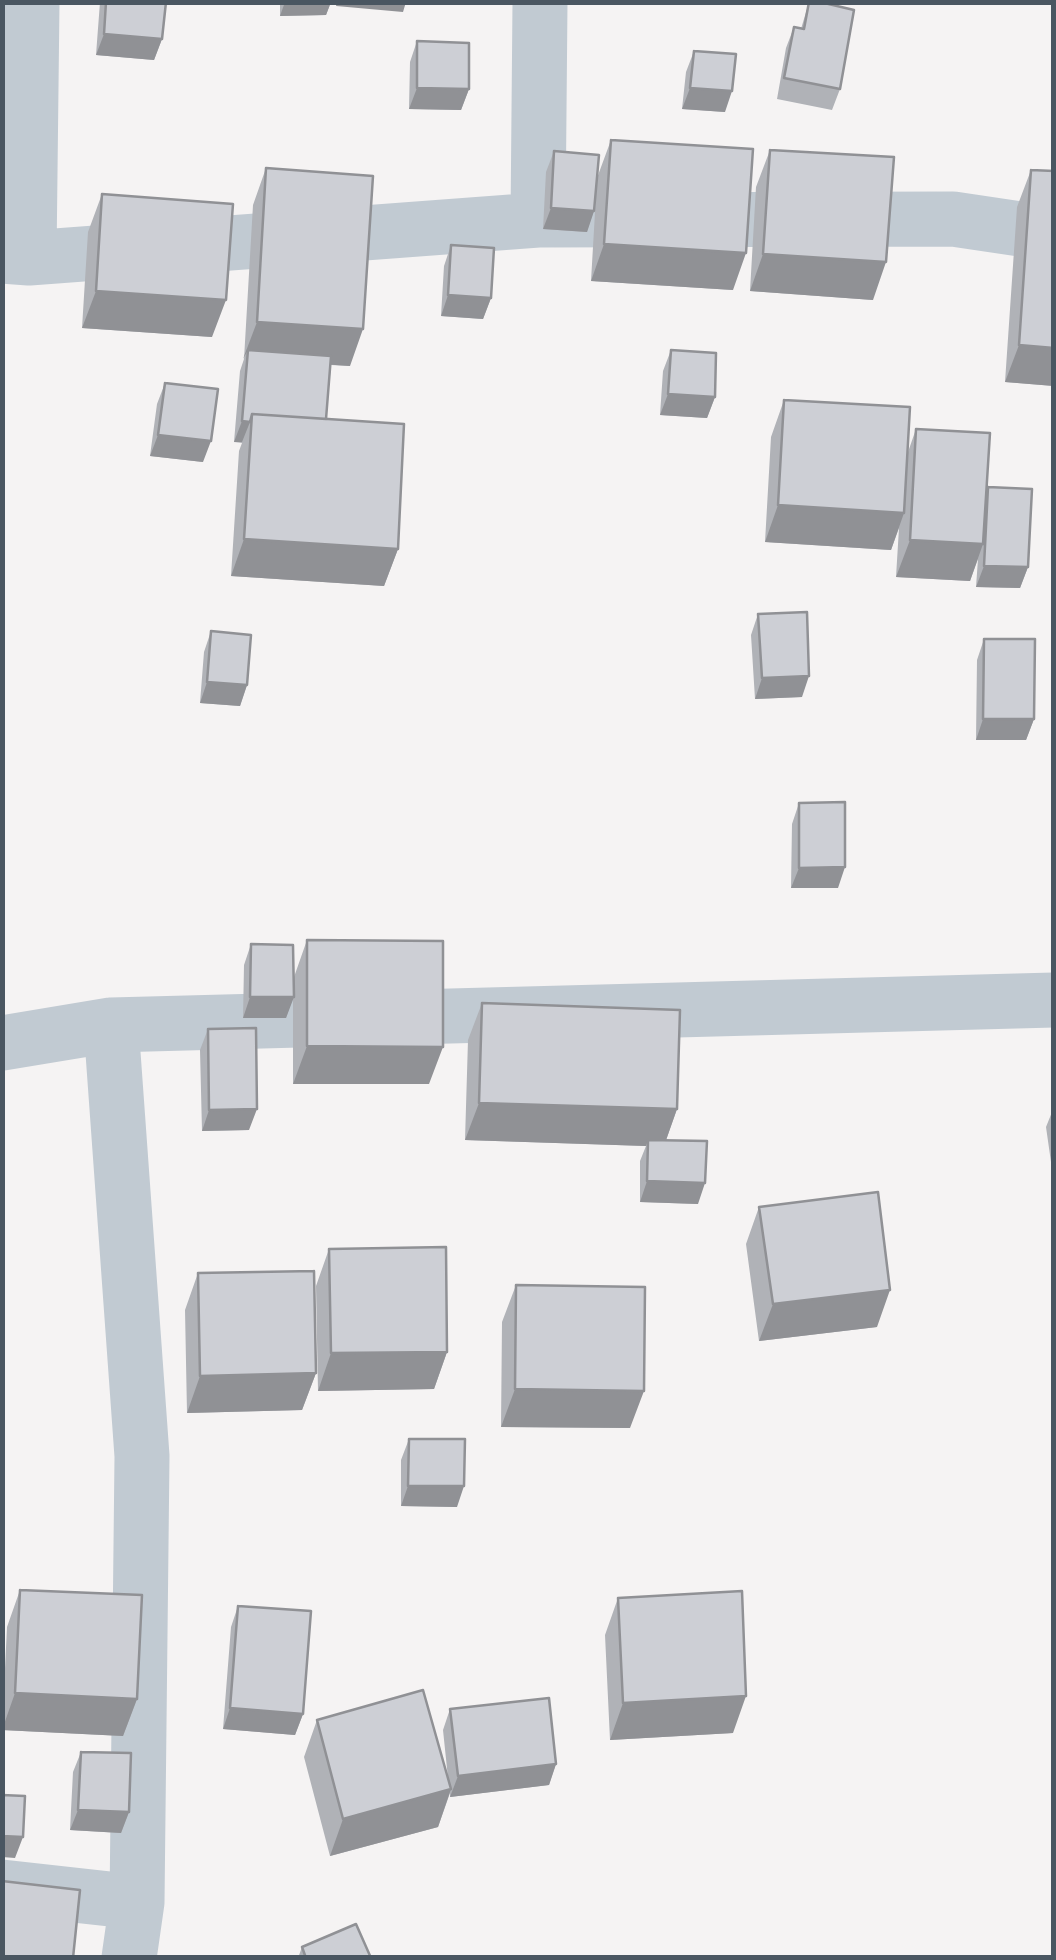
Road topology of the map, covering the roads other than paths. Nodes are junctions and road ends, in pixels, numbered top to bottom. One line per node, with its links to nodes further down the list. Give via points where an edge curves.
1 (32, 2): 5 (street)
2 (540, 2): 3 (street)
3 (538, 220): 4 (street, via 953,220); 5 (street)
4 (1054, 234)
5 (16, 258)
6 (1054, 1000): 7 (street)
7 (111, 1025): 8 (street); 10 (street, via 142,1456)
8 (2, 1043)
9 (2, 1887): 10 (street)
10 (137, 1902): 11 (street)
11 (129, 1958)

